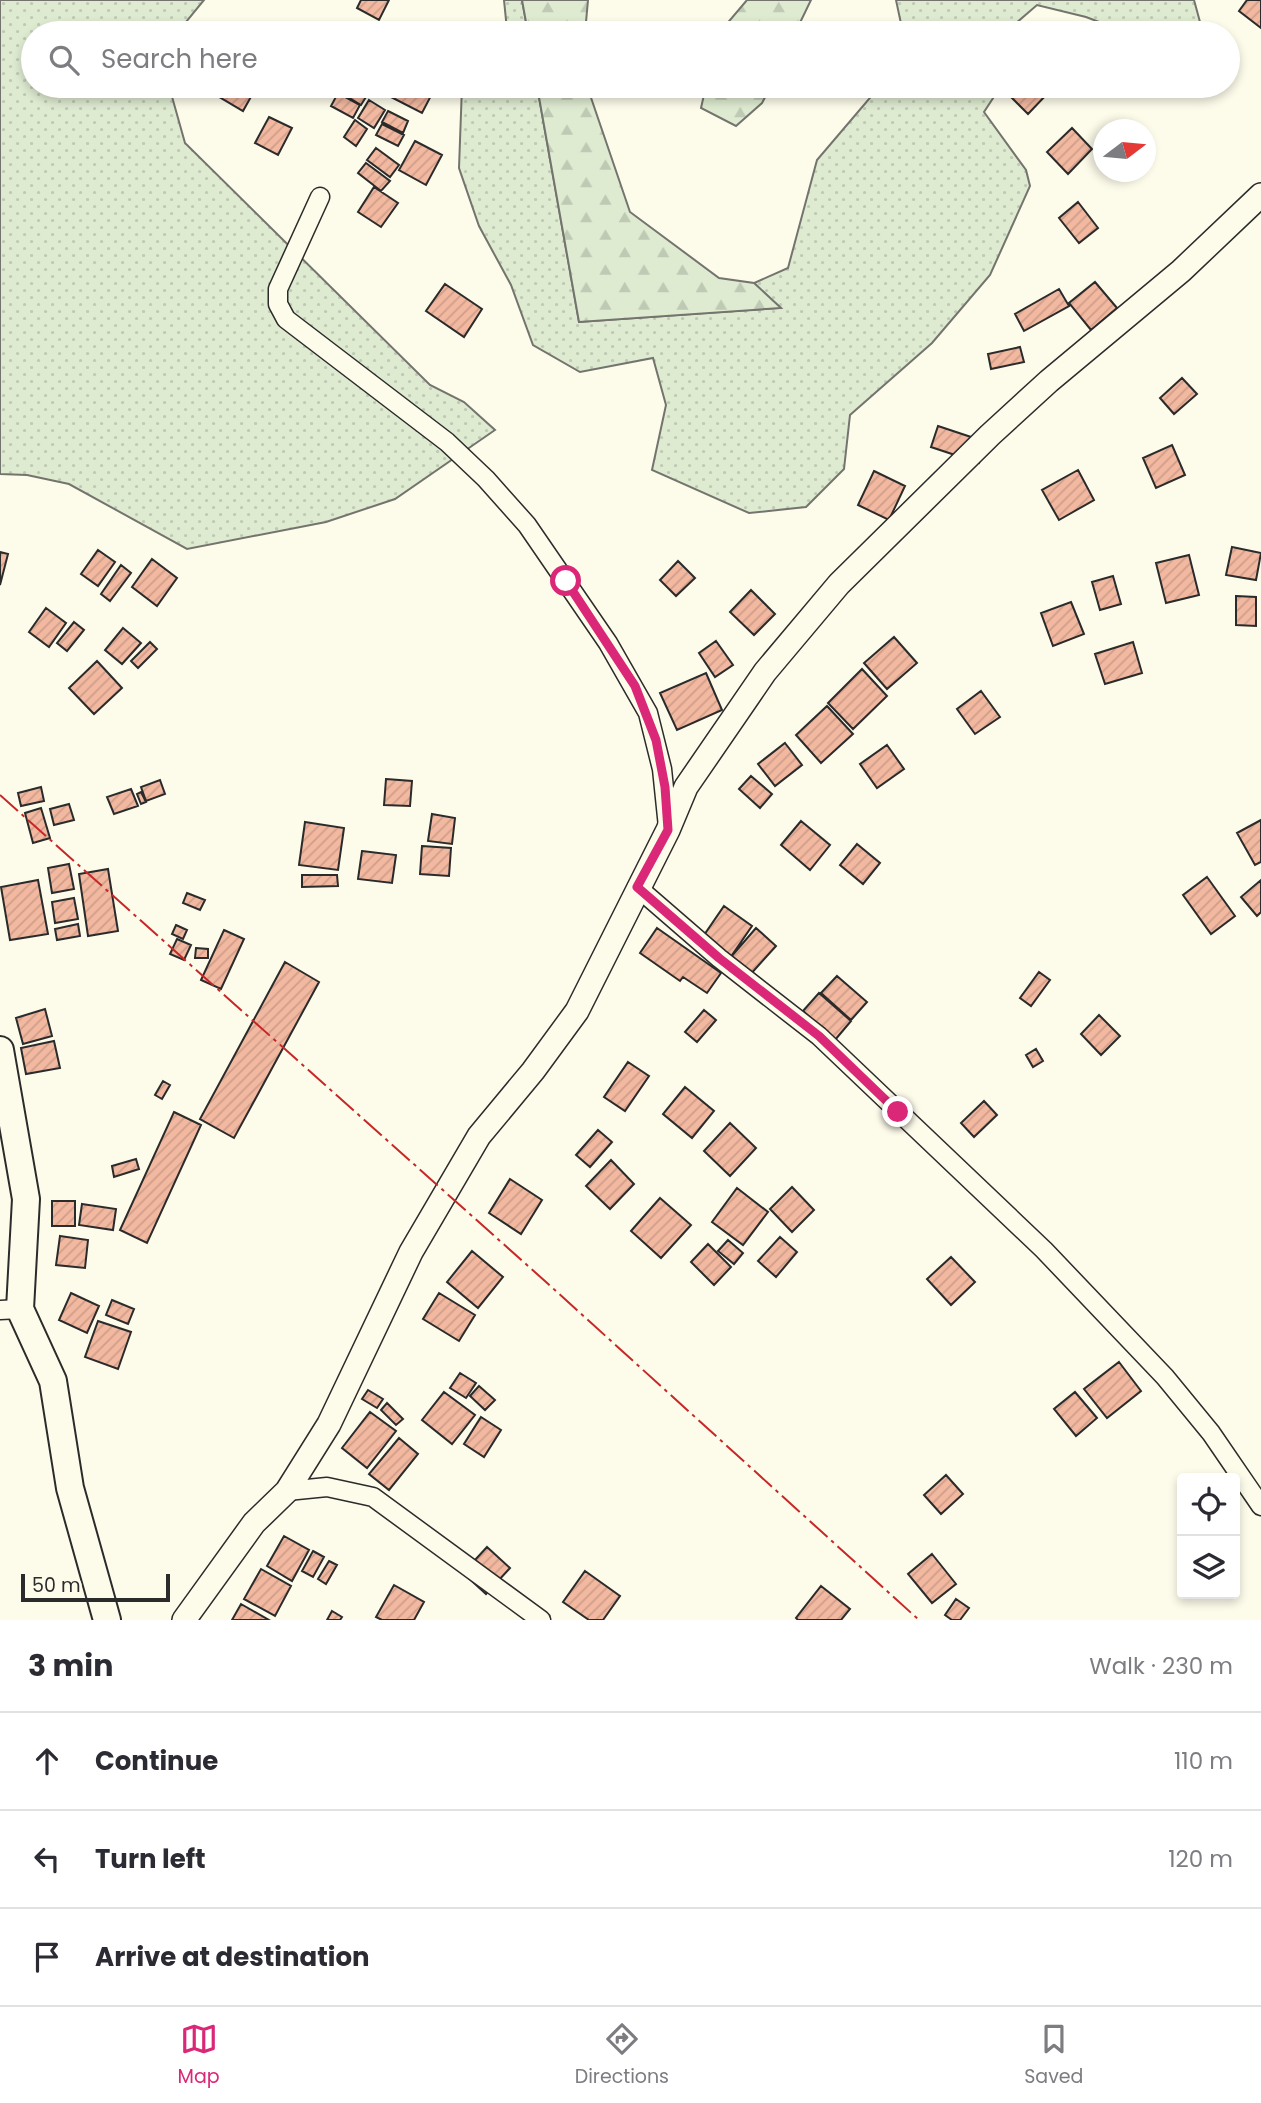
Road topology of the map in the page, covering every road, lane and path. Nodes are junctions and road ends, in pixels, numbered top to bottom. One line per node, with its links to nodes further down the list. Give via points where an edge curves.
1 (1261, 195): 3 (street, via 1181,271 990,435 839,584 765,672 686,787)
2 (320, 197): 3 (street, via 278,289 278,304 286,319 447,442 527,525 608,643 648,713 662,769)
3 (668, 830): 4 (street)
4 (637, 887): 7 (street, via 577,1011 480,1136 411,1252 329,1424); 8 (street, via 819,1036 1044,1250 1165,1377)
5 (0, 1050): 6 (main road, via 26,1199)
6 (10, 1309): 9 (main road, via 53,1381 70,1488)
7 (287, 1492): 10 (street, via 254,1523); 11 (street, via 327,1487 373,1497)
8 (1261, 1506)
9 (107, 1620)
10 (184, 1620)
11 (541, 1620)

